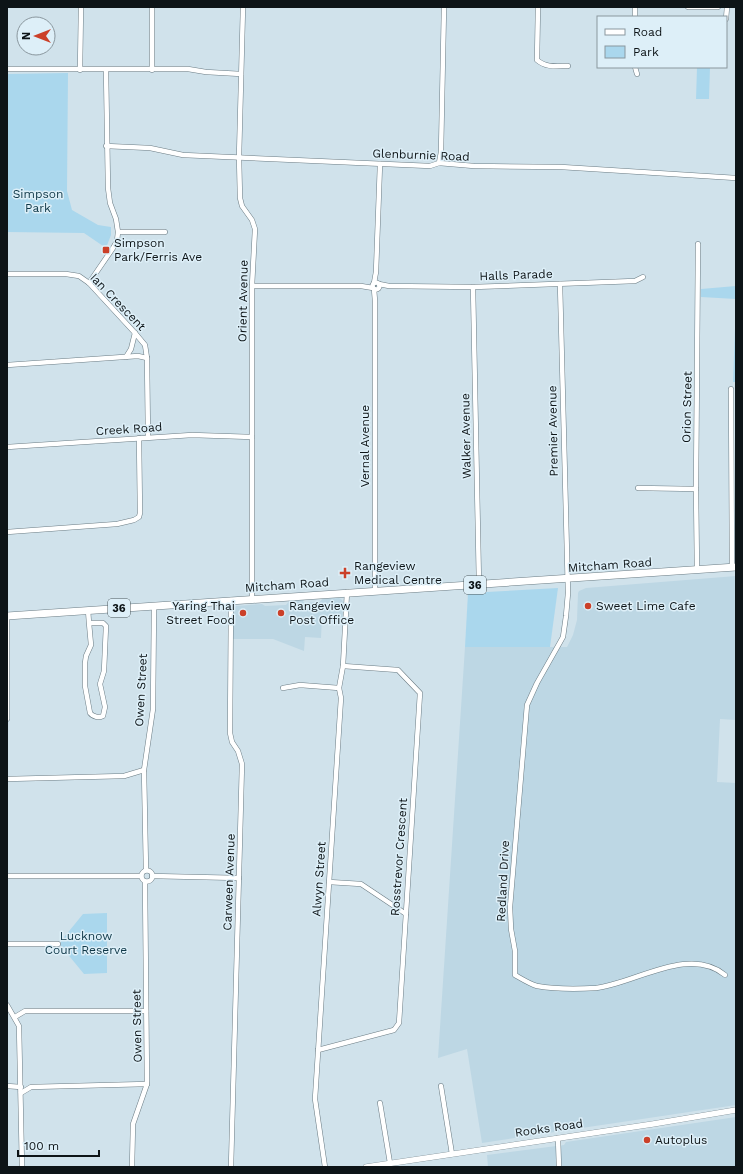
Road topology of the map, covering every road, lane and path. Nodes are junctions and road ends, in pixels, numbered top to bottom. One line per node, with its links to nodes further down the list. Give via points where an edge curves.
1 (80, 7): 11 (street)
2 (152, 7): 13 (street)
3 (243, 7): 14 (street, Orient Avenue)
4 (444, 7): 18 (street)
5 (538, 7): 8 (street, via 537,60 546,66)
6 (688, 7): 7 (street)
7 (718, 7)
8 (568, 66)
9 (635, 68): 15 (street)
10 (7, 69): 11 (street)
11 (80, 70): 12 (street)
12 (106, 70): 13 (street); 16 (street)
13 (152, 70): 14 (street, via 188,69)
14 (242, 74): 17 (street, Orient Avenue)
15 (637, 74)
16 (106, 146): 17 (street, Glenburnie Road, via 150,148 183,155); 21 (street, via 108,188)
17 (239, 157): 19 (street, Glenburnie Road); 28 (street, Orient Avenue, via 240,198 254,229)
18 (439, 163): 19 (street, Glenburnie Road, via 430,166); 20 (street, Glenburnie Road, via 561,167)
19 (380, 164): 29 (street, Vernal Avenue)
20 (736, 178)
21 (118, 232): 22 (street); 26 (street, via 117,241)
22 (165, 232)
23 (698, 244): 41 (street, Orion Street)
24 (7, 274): 26 (street, Ian Crescent, via 66,274 78,276)
25 (643, 277): 27 (street, Halls Parade, via 635,282)
26 (89, 283): 31 (street, Ian Crescent)
27 (560, 284): 30 (street, Halls Parade); 45 (street, Premier Avenue)
28 (252, 286): 29 (street, Halls Parade); 36 (street, Orient Avenue)
29 (376, 286): 30 (street, Halls Parade); 47 (street, Vernal Avenue)
30 (473, 287): 46 (street, Walker Avenue)
31 (135, 333): 32 (street); 33 (street, Ian Crescent, via 145,345)
32 (126, 357): 33 (street); 34 (street)
33 (147, 358): 38 (street, Ian Crescent)
34 (7, 365)
35 (731, 389): 43 (street)
36 (252, 437): 38 (street, Creek Road, via 192,435); 49 (street, Orient Avenue)
37 (140, 438): 38 (street, Creek Road); 39 (street, Creek Road); 42 (street, via 139,517 117,524)
38 (148, 438)
39 (7, 447)
40 (638, 488): 41 (street)
41 (696, 489): 44 (street, Orion Street)
42 (7, 532)
43 (734, 568): 44 (main road, Mitcham Road / 36)
44 (697, 570): 45 (main road, Mitcham Road / 36)
45 (567, 579): 46 (main road, Mitcham Road / 36); 71 (street, Redland Drive, via 563,637 527,705 510,907 516,956 515,975 536,986 565,988 596,988 678,965 695,964 718,970)
46 (480, 584): 47 (main road, Mitcham Road / 36)
47 (375, 591): 48 (main road, Mitcham Road / 36)
48 (347, 592): 49 (main road, Mitcham Road / 36); 55 (street, Alwyn Street)
49 (252, 599): 50 (main road, Mitcham Road / 36)
50 (231, 600): 51 (main road, Mitcham Road / 36); 65 (street, Carween Avenue, via 230,733 242,764)
51 (154, 606): 52 (main road, Mitcham Road / 36); 59 (street, Owen Street, via 153,709)
52 (88, 610): 53 (main road, Mitcham Road / 36); 54 (street)
53 (7, 616): 58 (street)
54 (90, 623): 54 (street, via 103,623 106,626 104,671 100,684 105,712 99,717 90,713 85,686 85,663 91,644)
55 (343, 666): 57 (street, Alwyn Street); 68 (street, Rosstrevor Crescent, via 398,670 420,693)
56 (283, 688): 57 (street, via 300,685)
57 (339, 688): 67 (street, Alwyn Street, via 341,698)
58 (7, 719)
59 (144, 770): 60 (street, via 124,776); 61 (street, Owen Street)
60 (7, 779)
61 (146, 870): 63 (street); 64 (street, via 151,872)
62 (7, 876): 63 (street)
63 (141, 876): 66 (street)
64 (152, 876): 65 (street); 66 (street)
65 (239, 878): 89 (street, Carween Avenue)
66 (145, 882): 73 (street, Owen Street)
67 (329, 882): 68 (street, via 361,884); 75 (street, Alwyn Street)
68 (406, 914): 75 (street, Rosstrevor Crescent, via 399,1023 394,1030)
69 (7, 944): 70 (street)
70 (58, 944)
71 (725, 975)
72 (7, 1004): 74 (street)
73 (146, 1011): 74 (street, via 25,1011); 76 (street, Owen Street)
74 (15, 1017): 79 (street, via 19,1026)
75 (318, 1050): 90 (street, Alwyn Street, via 315,1099)
76 (147, 1084): 80 (street, via 31,1087); 88 (street, Owen Street, via 133,1124)
77 (7, 1086): 79 (street)
78 (441, 1086): 84 (street)
79 (21, 1087): 80 (street)
80 (21, 1092): 87 (street)
81 (380, 1103): 85 (street)
82 (736, 1110): 83 (street, Rooks Road)
83 (558, 1138): 84 (street, Rooks Road); 92 (street)
84 (452, 1154): 86 (street, Rooks Road)
85 (390, 1163): 86 (street, Rooks Road); 91 (street, Rooks Road)
86 (402, 1164)
87 (22, 1167)
88 (132, 1167)
89 (231, 1167)
90 (325, 1167)
91 (366, 1167)
92 (559, 1167)

